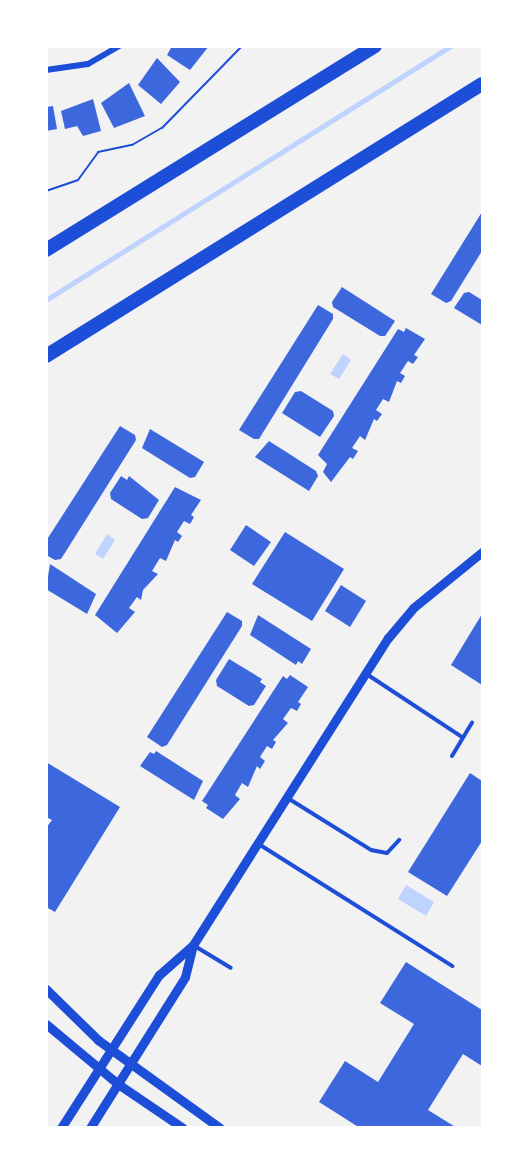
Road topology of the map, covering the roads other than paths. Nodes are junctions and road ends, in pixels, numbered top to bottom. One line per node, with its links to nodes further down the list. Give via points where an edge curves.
1 (119, 46): 3 (street, via 88,64)
2 (375, 46): 5 (highway)
3 (46, 70)
4 (483, 84): 6 (highway)
5 (46, 249)
6 (46, 356)
7 (483, 552): 8 (street, via 413,608)
8 (364, 672): 10 (lane); 12 (street)
9 (472, 723): 10 (lane)
10 (462, 737): 11 (lane)
11 (452, 756)
12 (286, 797): 13 (lane, via 371,850 387,853); 14 (street)
13 (399, 840)
14 (257, 843): 15 (street); 16 (lane)
15 (193, 945): 17 (lane); 20 (street, via 159,975); 21 (street, via 185,977)
16 (452, 966)
17 (231, 968)
18 (46, 989): 20 (street)
19 (46, 1024): 22 (street)
20 (110, 1050): 21 (street); 22 (street)
21 (130, 1064): 23 (street); 27 (street)
22 (99, 1068): 23 (street); 24 (street)
23 (118, 1083): 25 (street); 26 (street)
24 (61, 1128)
25 (90, 1128)
26 (183, 1128)
27 (220, 1128)

